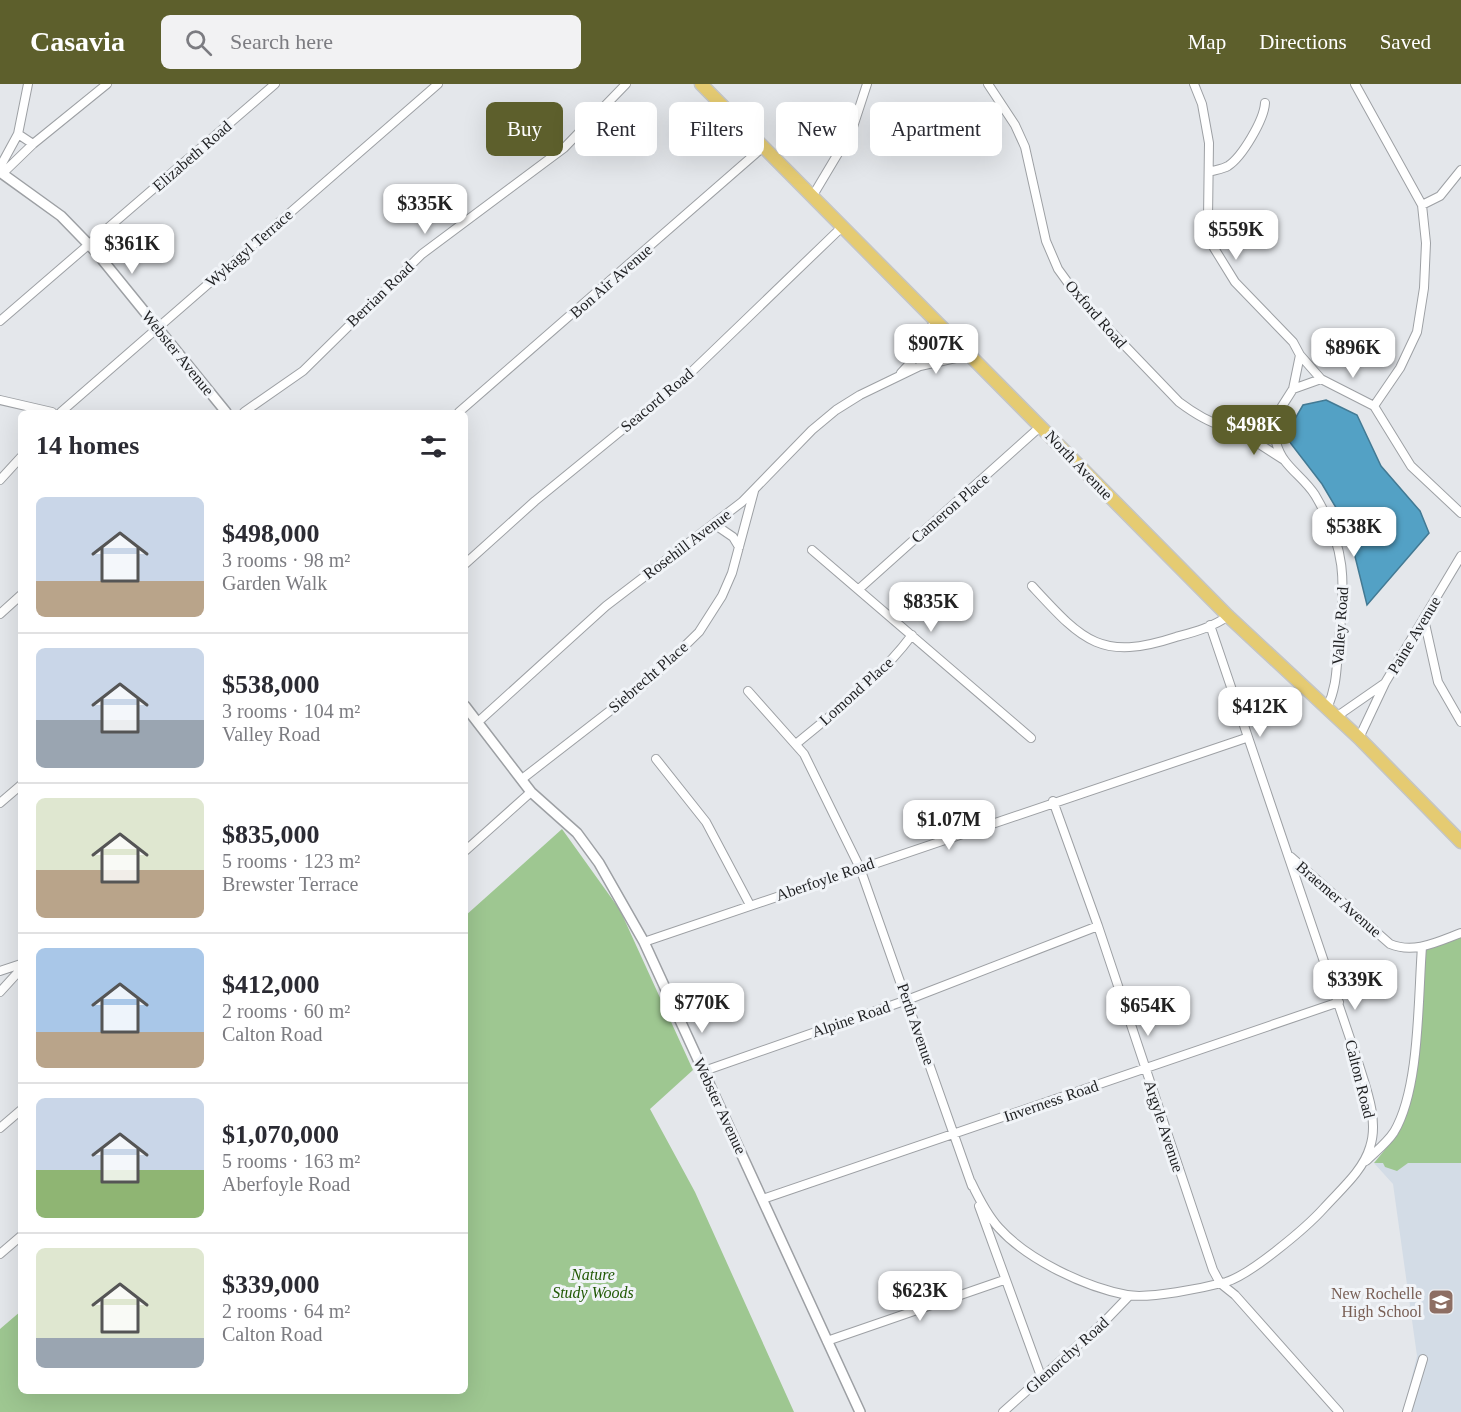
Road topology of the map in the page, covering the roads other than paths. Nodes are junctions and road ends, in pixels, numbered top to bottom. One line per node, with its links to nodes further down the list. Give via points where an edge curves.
1 (28, 84): 13 (street)
2 (107, 84): 14 (street)
3 (275, 84): 23 (street, Elizabeth Road)
4 (438, 84): 26 (street, Wykagyl Terrace)
5 (626, 84): 37 (street, Berrian Road, via 564,148 422,254 303,371)
6 (700, 84): 11 (main road, North Avenue)
7 (867, 84): 20 (street, via 852,130)
8 (988, 84): 41 (street, Oxford Road, via 1025,147 1046,241 1069,286 1179,402 1211,422)
9 (1194, 84): 19 (street, via 1206,126)
10 (1354, 84): 21 (street)
11 (717, 102)
12 (1264, 103): 19 (street, via 1253,134 1233,162)
13 (18, 134): 14 (street); 18 (street)
14 (33, 144): 18 (street)
15 (764, 150): 20 (main road, North Avenue)
16 (753, 156): 38 (street, Bon Air Avenue)
17 (1461, 170): 21 (street, via 1440,196)
18 (1, 171): 23 (street, Webster Avenue, via 61,216)
19 (1209, 172): 28 (street, via 1208,218 1214,248 1235,282 1293,342)
20 (812, 197): 22 (main road, North Avenue)
21 (1422, 205): 33 (street, via 1426,243 1417,332 1400,368)
22 (842, 227): 24 (main road, North Avenue); 51 (street, Seacord Road, via 682,381 534,501)
23 (90, 245): 25 (street, Elizabeth Road); 26 (street, Webster Avenue)
24 (935, 320): 27 (main road, North Avenue); 29 (street, Rosehill Avenue, via 916,357)
25 (0, 321)
26 (157, 328): 35 (street, Wykagyl Terrace); 36 (street, Webster Avenue)
27 (969, 355): 29 (street, Rosehill Avenue); 40 (main road, North Avenue)
28 (1300, 355): 30 (street); 31 (street)
29 (901, 374): 45 (street, Rosehill Avenue, via 836,410)
30 (1321, 379): 31 (street); 33 (street)
31 (1293, 389): 39 (street)
32 (0, 400): 34 (street)
33 (1374, 406): 46 (street, via 1411,465)
34 (43, 410)
35 (63, 410)
36 (224, 410)
37 (247, 410)
38 (461, 410)
39 (1272, 422): 41 (street); 43 (street, Valley Road, via 1276,445)
40 (1041, 426): 53 (street, Cameron Place); 56 (main road, North Avenue)
41 (1237, 430): 43 (street, Oxford Road)
42 (18, 460): 44 (street)
43 (1285, 461): 62 (street, Valley Road, via 1302,477 1329,520 1343,569 1336,688)
44 (0, 480)
45 (754, 489): 47 (street, Rosehill Avenue); 48 (street, Siebrecht Place)
46 (1461, 513)
47 (714, 524): 48 (street, via 733,537); 65 (street, Rosehill Avenue, via 606,606)
48 (739, 547): 72 (street, Siebrecht Place, via 722,596 699,632 651,679)
49 (812, 550): 53 (street)
50 (1461, 556): 57 (street, Paine Avenue)
51 (468, 561)
52 (1032, 586): 58 (street, via 1070,627 1109,646 1151,645)
53 (859, 590): 59 (street)
54 (18, 599): 55 (street)
55 (0, 614)
56 (1228, 616): 58 (street); 62 (main road, North Avenue)
57 (1424, 619): 60 (street, Paine Avenue); 66 (street, via 1438,682)
58 (1210, 625): 68 (street, Calton Road)
59 (912, 634): 67 (street); 70 (street, Lomond Place, via 895,658)
60 (1385, 683): 64 (street, Paine Avenue); 69 (street, Paine Avenue)
61 (748, 691): 70 (street, Perth Avenue)
62 (1327, 708): 64 (main road, North Avenue)
63 (468, 712): 65 (street, Webster Avenue)
64 (1336, 717): 69 (main road, North Avenue)
65 (478, 722): 72 (street, Webster Avenue)
66 (1461, 722)
67 (1031, 738)
68 (1246, 738): 75 (street, Aberfoyle Road); 79 (street, Calton Road)
69 (1359, 738): 77 (main road, North Avenue)
70 (796, 744): 80 (street, Perth Avenue, via 827,796)
71 (656, 759): 81 (street, via 706,822)
72 (522, 779): 74 (street, Webster Avenue)
73 (18, 788): 76 (street)
74 (531, 792): 78 (street); 84 (street, Webster Avenue, via 577,833 599,863)
75 (1053, 801): 80 (street, Aberfoyle Road); 82 (street, Argyle Avenue)
76 (0, 803)
77 (1461, 842)
78 (468, 848)
79 (1290, 856): 85 (street, Braemer Avenue, via 1390,944 1403,949); 91 (street, Calton Road)
80 (860, 867): 81 (street, Aberfoyle Road); 90 (street, Perth Avenue)
81 (750, 905): 84 (street, Aberfoyle Road)
82 (1098, 926): 90 (street, Alpine Road); 92 (street, Argyle Avenue)
83 (1461, 933): 85 (street)
84 (644, 942): 93 (street, Webster Avenue)
85 (1422, 947): 97 (street, via 1412,1077 1406,1104 1390,1139)
86 (18, 965): 87 (street)
87 (0, 971)
88 (18, 972): 89 (street)
89 (0, 992)
90 (907, 1000): 93 (street, Alpine Road); 96 (street, Perth Avenue)
91 (1339, 1002): 92 (street, Inverness Road); 97 (street, Calton Road, via 1370,1106 1371,1146)
92 (1145, 1068): 96 (street, Inverness Road); 103 (street, Argyle Avenue)
93 (704, 1071): 99 (street, Webster Avenue)
94 (18, 1113): 95 (street)
95 (0, 1128)
96 (955, 1134): 98 (street, Perth Avenue); 99 (street, Inverness Road)
97 (1361, 1166): 103 (street, Calton Road, via 1311,1222 1243,1273)
98 (971, 1182): 102 (street, Perth Avenue); 104 (street, Calton Road, via 1001,1230 1033,1256 1068,1275)
99 (763, 1199): 105 (street, Webster Avenue)
100 (18, 1239): 101 (street)
101 (0, 1254)
102 (1004, 1280): 105 (street); 107 (street, Perth Avenue)
103 (1220, 1283): 104 (street, Calton Road); 110 (street, Argyle Avenue)
104 (1129, 1296): 107 (street, Glenorchy Road)
105 (827, 1341): 108 (street, Webster Avenue)
106 (1423, 1359): 111 (street)
107 (1042, 1379): 109 (street, Glenorchy Road)
108 (860, 1412)
109 (1003, 1412)
110 (1339, 1412)
111 (1407, 1412)

